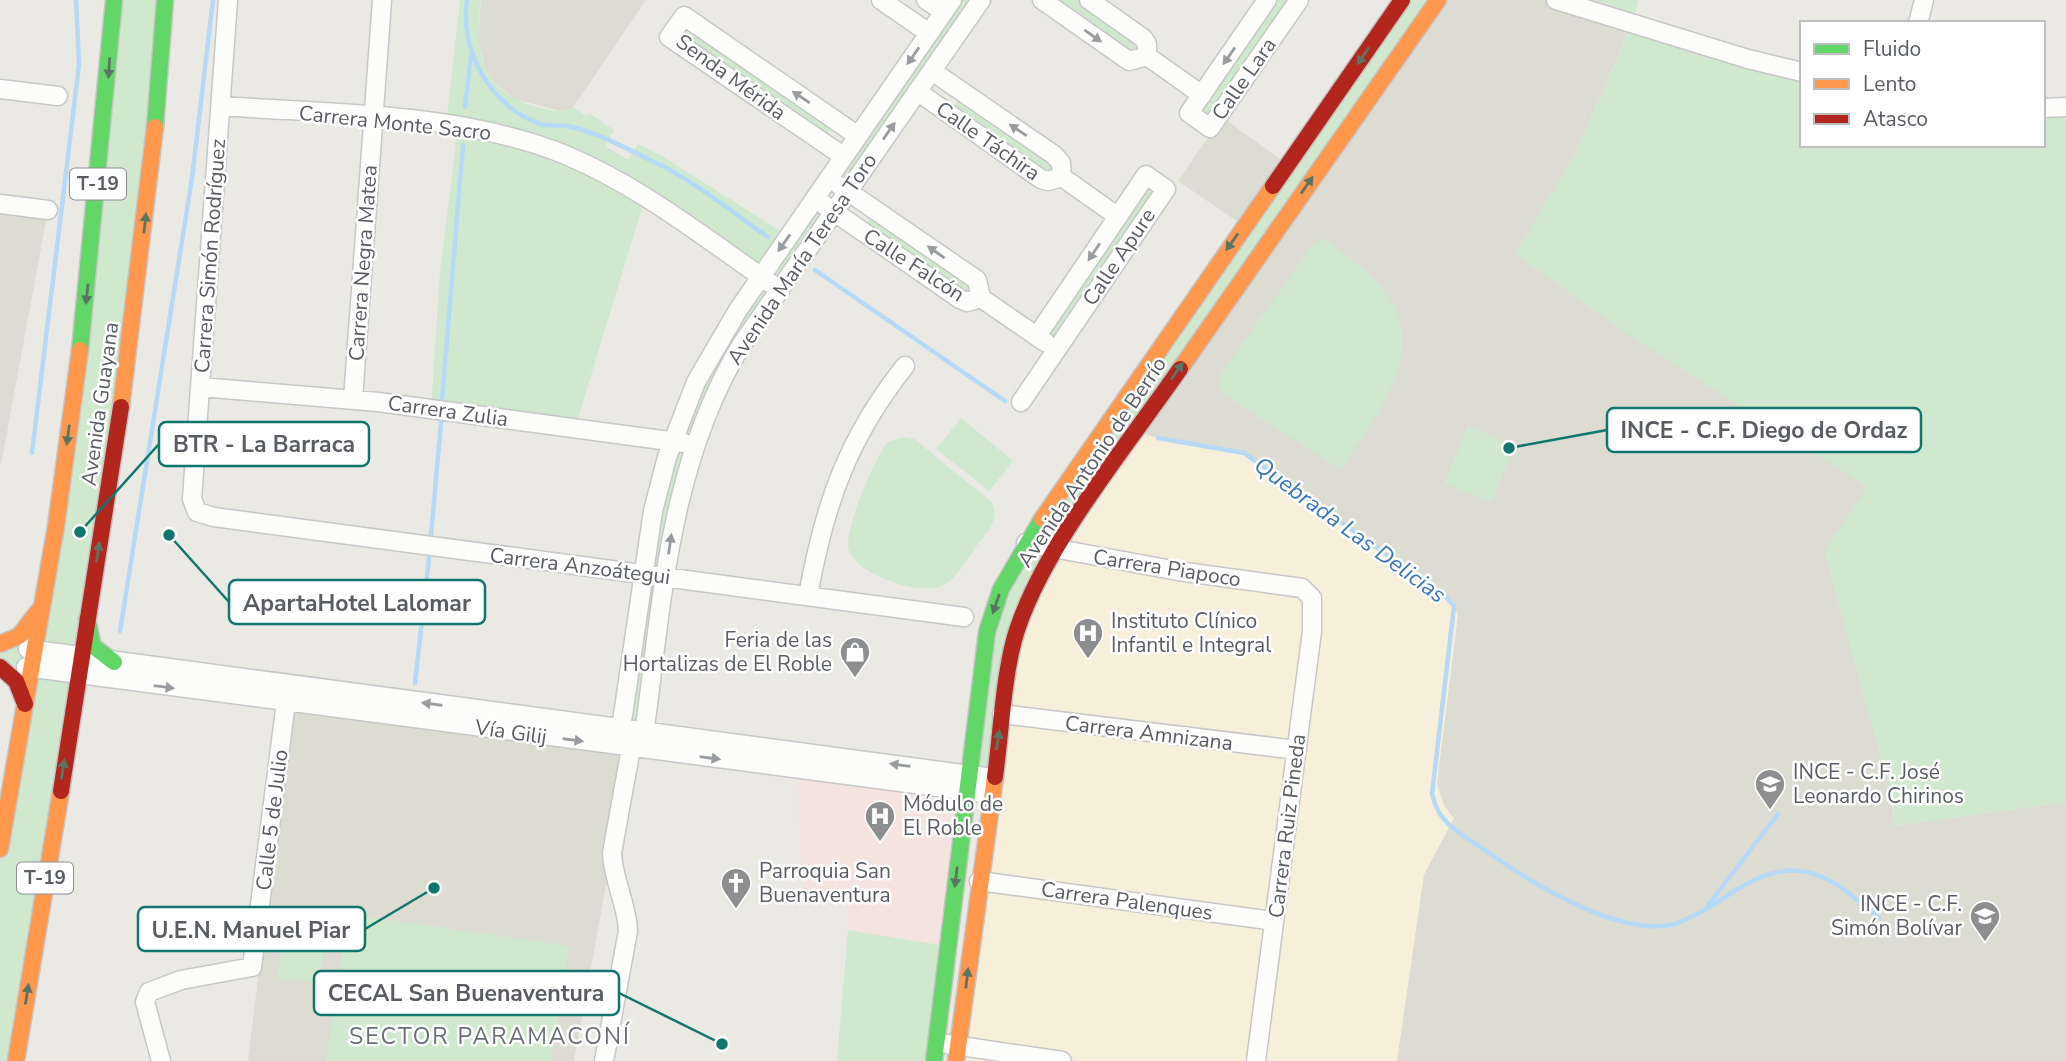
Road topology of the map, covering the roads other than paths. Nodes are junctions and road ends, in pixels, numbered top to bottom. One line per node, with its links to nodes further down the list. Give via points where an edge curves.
1 (114, 0): 58 (main road, Avenida Guayana / T-19, one-way to 58, via 85,312)
2 (165, 0): 60 (main road, Avenida Guayana / T-19, one-way to 2, via 140,269)
3 (228, 0): 26 (street, Carrera Simón Rodríguez)
4 (382, 0): 29 (street, Carrera Negra Matea)
5 (881, 0): 18 (street)
6 (926, 0): 16 (street)
7 (981, 0): 20 (street, Avenida María Teresa Toro)
8 (1042, 0): 19 (street, one-way to 19, via 1129,61)
9 (1089, 0): 19 (street, via 1143,38)
10 (1268, 0): 24 (street, Calle Lara, one-way to 24)
11 (1299, 0): 24 (street, Calle Lara, via 1210,128 1189,113)
12 (1402, 0): 52 (main road, Avenida Antonio de Berrío, one-way to 52)
13 (1438, 0): 53 (main road, Avenida Antonio de Berrío, one-way to 13)
14 (1556, 0): 21 (street)
15 (1924, 0): 17 (street)
16 (948, 6): 18 (street, Avenida María Teresa Toro)
17 (1919, 21)
18 (929, 33): 30 (street, Avenida María Teresa Toro, one-way to 30)
19 (1147, 56): 24 (street)
20 (932, 71): 23 (street, Avenida María Teresa Toro); 32 (street, Calle Táchira, one-way to 20, via 1061,163 1054,155)
21 (1800, 71)
22 (0, 89): 25 (street)
23 (917, 91): 32 (street, Calle Táchira, via 1041,178); 34 (street, Avenida María Teresa Toro, one-way to 23)
24 (1202, 95)
25 (58, 96)
26 (221, 106): 29 (street, Carrera Monte Sacro); 46 (street, Carrera Simón Rodríguez)
27 (2066, 107): 28 (street)
28 (2045, 108)
29 (373, 117): 40 (street, Carrera Monte Sacro, via 495,133 555,151 635,191); 47 (street, Carrera Negra Matea)
30 (858, 136): 31 (street, Avenida María Teresa Toro); 31 (street, Senda Mérida, one-way to 31, via 684,16 669,37)
31 (843, 156): 33 (street, Avenida María Teresa Toro)
32 (1062, 177): 39 (street, Calle Táchira)
33 (828, 178): 34 (street, Calle Falcón); 35 (street, Avenida María Teresa Toro)
34 (847, 191): 38 (street, Avenida María Teresa Toro); 42 (street, Calle Falcón, one-way to 34, via 977,280)
35 (814, 198): 38 (street, Calle Falcón); 40 (street, Avenida María Teresa Toro, one-way to 40)
36 (0, 204): 37 (street)
37 (48, 210)
38 (833, 211): 41 (street, Avenida María Teresa Toro); 42 (street, Calle Falcón, via 960,299)
39 (1117, 216): 43 (street, Calle Apure, one-way to 43); 44 (street, Calle Apure, via 1146,175 1166,189)
40 (761, 277): 41 (street, Carrera Monte Sacro); 49 (street, Avenida María Teresa Toro, via 708,358)
41 (779, 289): 50 (street, Avenida María Teresa Toro, via 732,361)
42 (981, 298): 43 (street, Calle Falcón)
43 (1037, 336): 44 (street, Calle Falcón)
44 (1056, 350): 48 (street, Calle Apure)
45 (905, 366): 57 (street, via 870,412 846,456 825,512)
46 (201, 387): 47 (street, Carrera Zulia); 51 (street, Carrera Simón Rodríguez, via 192,499)
47 (353, 400): 49 (street, Carrera Zulia)
48 (1021, 402)
49 (673, 442): 50 (street, Carrera Zulia); 54 (street, Avenida María Teresa Toro, via 653,512)
50 (694, 445): 55 (street, Avenida María Teresa Toro, one-way to 50, via 675,513)
51 (197, 512): 54 (street, Carrera Anzoátegui)
52 (1026, 543): 53 (street, Carrera Piapoco); 75 (main road, Avenida Antonio de Berrío, one-way to 75, via 1001,589 987,632)
53 (1056, 549): 56 (street, Carrera Piapoco); 72 (main road, Avenida Antonio de Berrío, via 1019,624)
54 (643, 574): 55 (street, Carrera Anzoátegui); 73 (street, Avenida María Teresa Toro)
55 (665, 577): 57 (street, Carrera Anzoátegui); 73 (street, Avenida María Teresa Toro)
56 (1308, 592): 74 (street, Carrera Ruiz Pineda, via 1314,608)
57 (808, 596): 59 (street, Carrera Anzoátegui)
58 (42, 605): 61 (main road, via 24,633); 62 (main road, Avenida Guayana / T-19)
59 (964, 617)
60 (87, 620): 63 (main road, Avenida Guayana / T-19); 64 (main road, via 93,646)
61 (0, 644): 62 (street, Vía Gilij)
62 (34, 650): 63 (street, Vía Gilij); 66 (main road, Avenida Guayana / T-19)
63 (81, 657): 64 (street, Vía Gilij); 67 (main road, Avenida Guayana / T-19)
64 (114, 662): 69 (street, Vía Gilij)
65 (0, 665): 66 (street, Vía Gilij); 71 (main road, via 16,681)
66 (31, 668): 67 (street, Vía Gilij); 71 (main road, Avenida Guayana / T-19)
67 (78, 675): 68 (street, Vía Gilij); 70 (main road, Avenida Guayana / T-19)
68 (97, 678): 69 (street, Vía Gilij, one-way to 69); 70 (main road, via 85,682)
69 (287, 694): 73 (street, Vía Gilij); 83 (street, Calle 5 de Julio, via 252,967 181,980 149,992 145,1002)
70 (75, 696): 82 (main road, Avenida Guayana / T-19, one-way to 70)
71 (25, 704): 77 (main road, Avenida Guayana / T-19)
72 (1002, 715): 74 (street, Carrera Amnizana); 76 (main road, Avenida Antonio de Berrío, one-way to 72)
73 (631, 741): 75 (street, Vía Gilij); 84 (street, via 612,853 628,931)
74 (1297, 750): 79 (street, Carrera Ruiz Pineda)
75 (967, 782): 76 (street, Vía Gilij); 80 (main road, Avenida Antonio de Berrío, one-way to 80)
76 (992, 786): 78 (main road, Avenida Antonio de Berrío)
77 (0, 849)
78 (979, 881): 79 (street, Carrera Palenques); 81 (main road, Avenida Antonio de Berrío, one-way to 78)
79 (1275, 921): 87 (street, Carrera Ruiz Pineda)
80 (936, 1042): 81 (street); 85 (main road, Avenida Antonio de Berrío)
81 (957, 1053): 86 (street)
82 (16, 1061)
83 (161, 1061)
84 (604, 1061)
85 (934, 1061)
86 (1062, 1061)
87 (1256, 1061)

